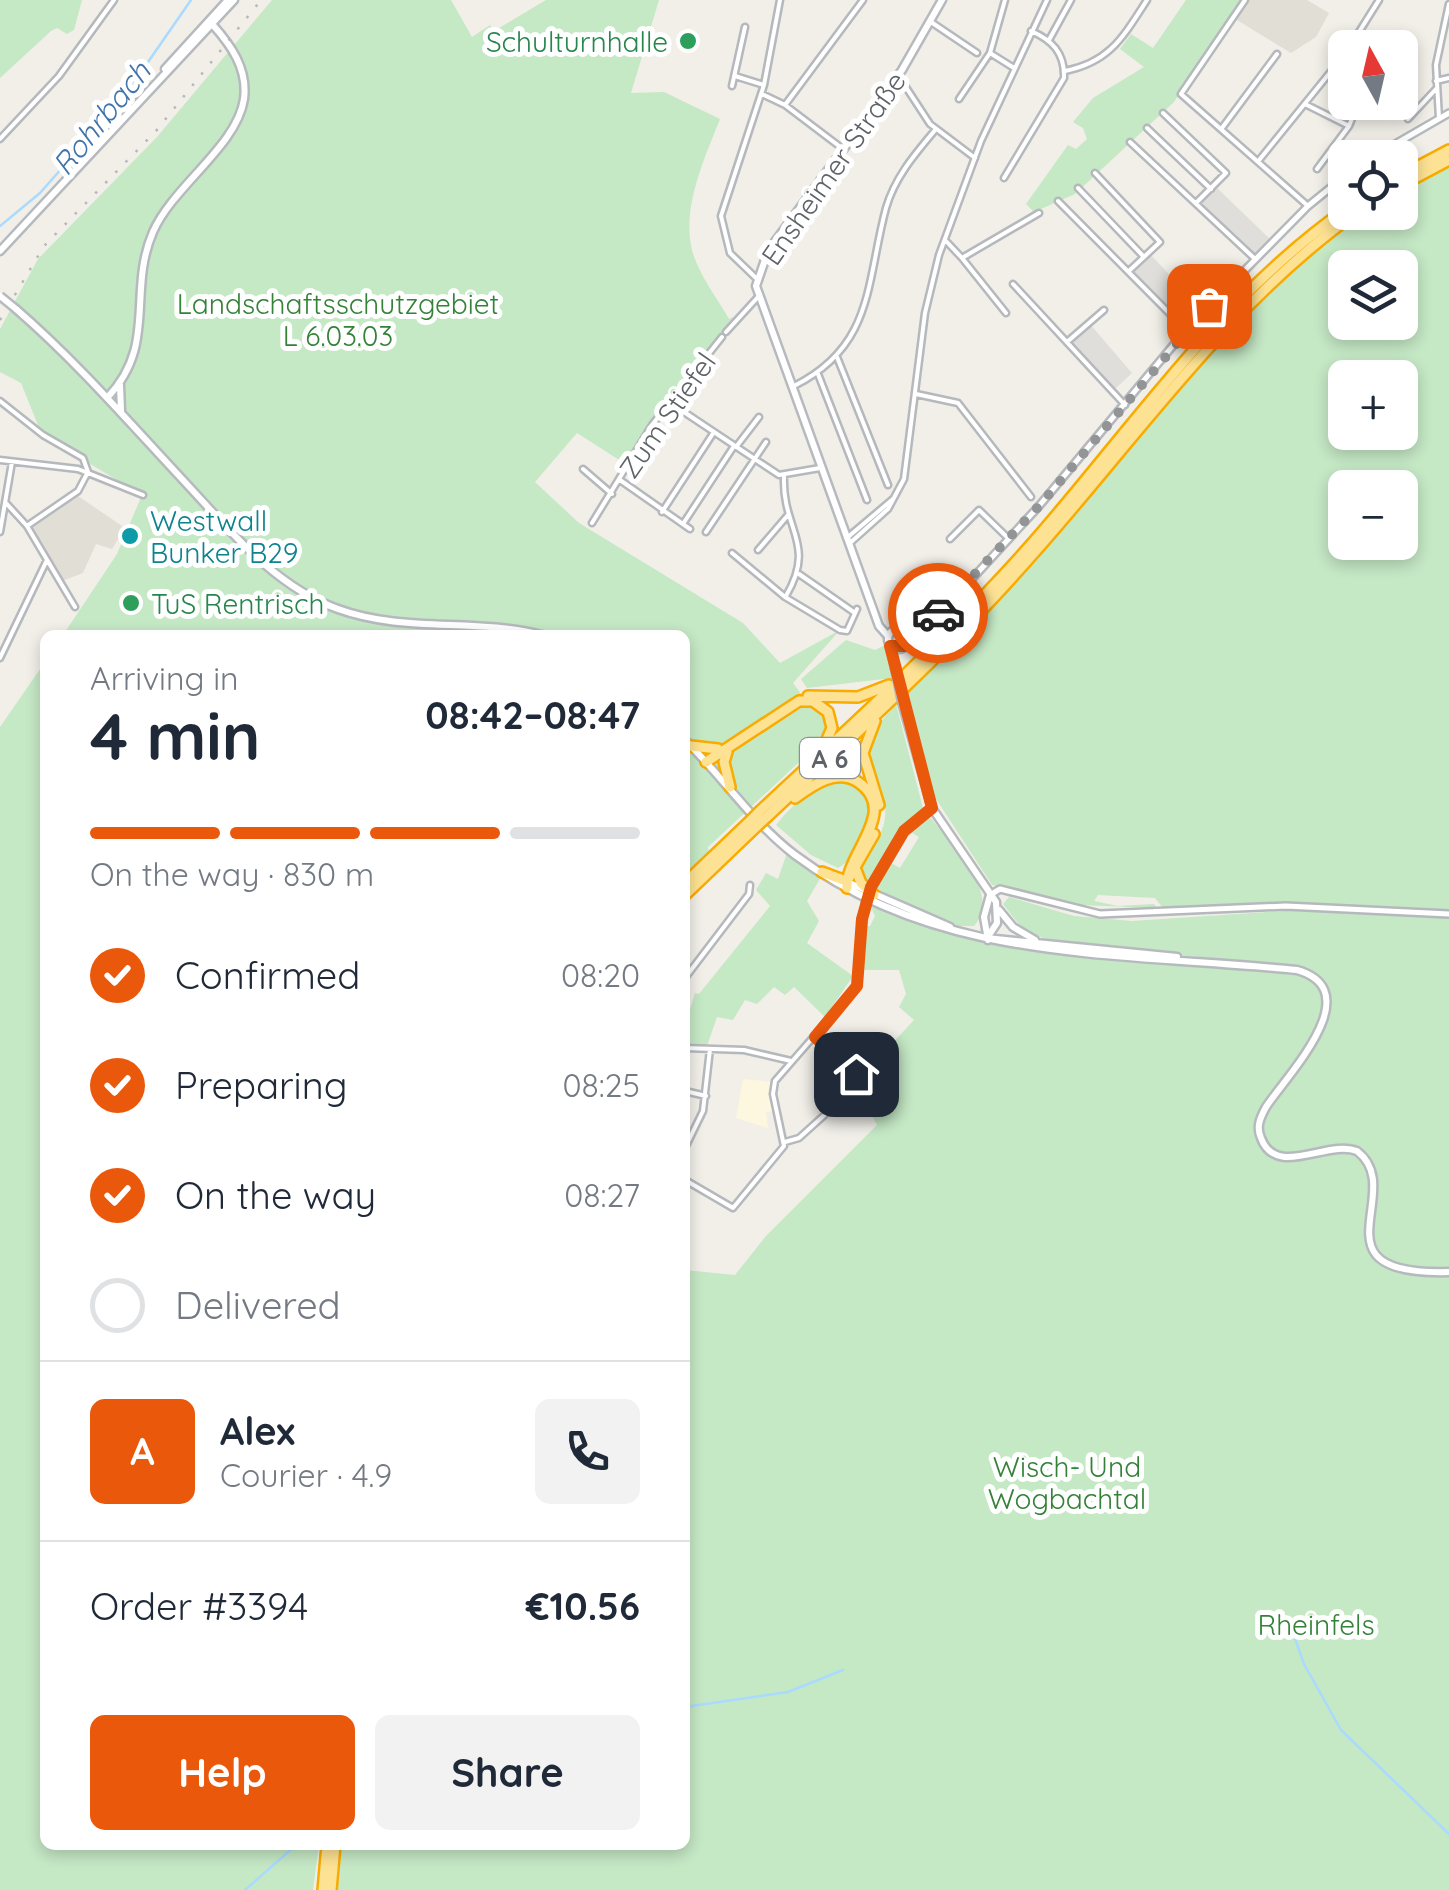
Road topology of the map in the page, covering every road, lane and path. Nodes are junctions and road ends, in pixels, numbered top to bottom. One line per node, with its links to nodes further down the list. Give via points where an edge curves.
1 (114, 0): 45 (street, via 59,76)
2 (231, 0): 14 (main road)
3 (780, 0): 29 (street)
4 (863, 0): 35 (street)
5 (942, 0): 13 (main road, Ensheimer Straße)
6 (1005, 0): 20 (street)
7 (1047, 0): 17 (street)
8 (1071, 0): 18 (street)
9 (1147, 0): 23 (street, via 1110,54)
10 (1245, 0): 43 (street, via 1182,94)
11 (1379, 0): 16 (street)
12 (1449, 4): 28 (street)
13 (931, 22): 19 (street); 24 (main road, Ensheimer Straße)
14 (208, 27): 68 (main road); 83 (main road, via 242,68 243,105 155,228 142,271 140,336)
15 (745, 27): 25 (street)
16 (1360, 30)
17 (1030, 31): 18 (street); 22 (street)
18 (1050, 40): 23 (street)
19 (977, 53)
20 (990, 53): 22 (street); 33 (street)
21 (1277, 54): 43 (street)
22 (1014, 68): 50 (street)
23 (1064, 71): 57 (street, via 1056,96)
24 (898, 74): 44 (street); 48 (main road, Ensheimer Straße)
25 (735, 76): 29 (street); 30 (street)
26 (1328, 76): 34 (street)
27 (1449, 78): 28 (street)
28 (1436, 81): 31 (street)
29 (764, 85): 32 (street)
30 (732, 86)
31 (1436, 89): 36 (street); 39 (street)
32 (762, 94): 35 (street); 73 (street, via 721,216 726,244)
33 (959, 99)
34 (1307, 104): 41 (street); 51 (street)
35 (784, 105): 48 (street)
36 (1418, 108)
37 (1163, 113): 59 (street, via 1226,173)
38 (1449, 113): 39 (street)
39 (1439, 118): 46 (street)
40 (1351, 120): 41 (street)
41 (1349, 126): 54 (street)
42 (1146, 128): 59 (street)
43 (1222, 128): 51 (street)
44 (936, 130): 50 (street); 81 (street, via 890,196 864,311)
45 (0, 139)
46 (1402, 140)
47 (1130, 142): 62 (street)
48 (843, 149): 73 (main road, Ensheimer Straße)
49 (1449, 150): 53 (highway)
50 (974, 158): 67 (street)
51 (1258, 160): 63 (street)
52 (1449, 160): 56 (highway)
53 (1418, 166)
54 (1318, 168)
55 (1095, 174): 69 (street, via 1160,242)
56 (1418, 176)
57 (1004, 178)
58 (1078, 188): 69 (street)
59 (1211, 188): 62 (street)
60 (1328, 190): 63 (street)
61 (1058, 201): 72 (street)
62 (1196, 203): 71 (street)
63 (1308, 206): 71 (street)
64 (1039, 213): 70 (street)
65 (1328, 223): 133 (highway, A 6, via 1230,310 1030,546)
66 (1334, 230): 134 (highway, A 6, via 1229,324 1008,583)
67 (944, 240): 70 (street); 85 (street, via 925,313)
68 (0, 251)
69 (1144, 257): 72 (street)
70 (962, 258): 78 (street)
71 (1255, 259): 79 (street)
72 (1129, 271): 79 (street)
73 (753, 276): 76 (main road, Ensheimer Straße)
74 (1013, 284): 80 (street)
75 (0, 296): 86 (main road, bridge)
76 (758, 296): 84 (main road, Ensheimer Straße); 88 (street, Zum Stiefel)
77 (1104, 310): 80 (street)
78 (1006, 312)
79 (1186, 330): 89 (street)
80 (1067, 342): 89 (street)
81 (837, 357): 82 (street); 103 (street)
82 (818, 374): 84 (street); 107 (street)
83 (120, 383): 86 (main road); 90 (main road)
84 (792, 387): 98 (main road, Ensheimer Straße)
85 (916, 394): 106 (street, via 958,403); 118 (street, via 897,495)
86 (107, 398): 90 (main road)
87 (0, 400): 100 (street, via 83,458)
88 (668, 402): 92 (street); 102 (street, Zum Stiefel)
89 (1125, 404): 117 (street)
90 (122, 414): 127 (main road, via 258,558 311,597 389,622)
91 (759, 417): 94 (street)
92 (714, 432): 94 (street); 109 (street)
93 (766, 442): 95 (street)
94 (735, 446): 95 (street); 112 (street)
95 (753, 459): 101 (street); 116 (street)
96 (0, 460): 97 (street)
97 (12, 462): 100 (street); 108 (street)
98 (821, 468): 101 (street); 118 (main road, Ensheimer Straße)
99 (583, 469): 104 (street, Zum Stiefel)
100 (88, 472): 105 (street); 113 (street, via 78,491)
101 (784, 477): 110 (street)
102 (620, 480): 104 (street, Zum Stiefel); 109 (street)
103 (888, 484)
104 (612, 494): 111 (street, Zum Stiefel)
105 (143, 495)
106 (1031, 497)
107 (867, 500)
108 (6, 504): 113 (street); 115 (street)
109 (662, 512): 112 (street)
110 (788, 515): 120 (street); 123 (street, via 801,553)
111 (592, 524)
112 (683, 524): 114 (street)
113 (27, 526): 122 (street)
114 (690, 528)
115 (0, 532)
116 (706, 532)
117 (1009, 539): 119 (street, via 979,510); 126 (street)
118 (849, 540): 129 (main road, Ensheimer Straße, via 879,626)
119 (950, 540)
120 (758, 550)
121 (732, 553): 124 (street)
122 (47, 560): 125 (street); 132 (street)
123 (799, 574): 124 (street); 124 (street, via 856,611 847,631)
124 (785, 597)
125 (75, 607)
126 (928, 623): 128 (street); 130 (street)
127 (513, 630)
128 (905, 632): 129 (main road); 130 (main road)
129 (890, 633): 131 (main road, Ensheimer Straße)
130 (908, 641): 131 (main road)
131 (893, 647): 134 (main road, bridge)
132 (0, 658)
133 (912, 667): 137 (highway, via 868,695 789,701); 139 (highway, A 6)
134 (897, 701): 141 (main road); 142 (highway, A 6); 144 (highway, via 872,725 863,748 880,816)
135 (690, 743): 137 (highway)
136 (690, 745): 138 (main road)
137 (723, 750): 138 (highway); 139 (highway, via 790,704 820,704 831,717 829,738); 140 (highway)
138 (706, 762): 140 (main road)
139 (786, 786): 142 (highway, A 6)
140 (730, 787): 145 (main road, via 773,834)
141 (932, 808): 151 (main road); 160 (street, bridge, via 907,828 876,879 857,941 857,986)
142 (764, 813): 143 (highway, A 6, bridge); 144 (highway, via 823,780 856,781 870,795 874,816)
143 (754, 823): 146 (highway, A 6); 149 (highway, A 6)
144 (854, 868): 145 (highway); 148 (highway); 150 (highway)
145 (825, 872): 148 (highway)
146 (690, 879)
147 (750, 885): 159 (street)
148 (846, 885): 150 (main road); 156 (main road, via 937,928)
149 (690, 890)
150 (874, 895): 155 (main road)
151 (990, 895): 152 (main road); 153 (street, via 1010,891 1100,914 1286,906); 154 (main road)
152 (998, 909): 156 (main road); 157 (main road, via 1023,935)
153 (1449, 914)
154 (984, 917): 155 (main road); 156 (main road)
155 (970, 933): 156 (main road)
156 (987, 940): 157 (main road); 158 (main road)
157 (1050, 945): 158 (main road)
158 (1223, 964): 171 (main road, via 1307,973 1328,1002 1321,1029 1261,1116 1264,1146 1285,1158 1334,1147 1357,1151 1371,1172 1369,1232 1380,1260 1402,1272)
159 (690, 971)
160 (815, 1037): 163 (street); 164 (street)
161 (690, 1048): 162 (street)
162 (710, 1049): 163 (street); 167 (street)
163 (791, 1062): 169 (street, via 773,1090)
164 (856, 1074)
165 (690, 1091): 167 (street)
166 (850, 1092): 169 (street, via 799,1138)
167 (706, 1096): 168 (street)
168 (690, 1139)
169 (785, 1142): 170 (street, via 740,1202 725,1208)
170 (690, 1184)
171 (1449, 1272)
172 (327, 1850): 174 (highway)
173 (335, 1850): 175 (highway)
174 (323, 1890)
175 (331, 1890)

